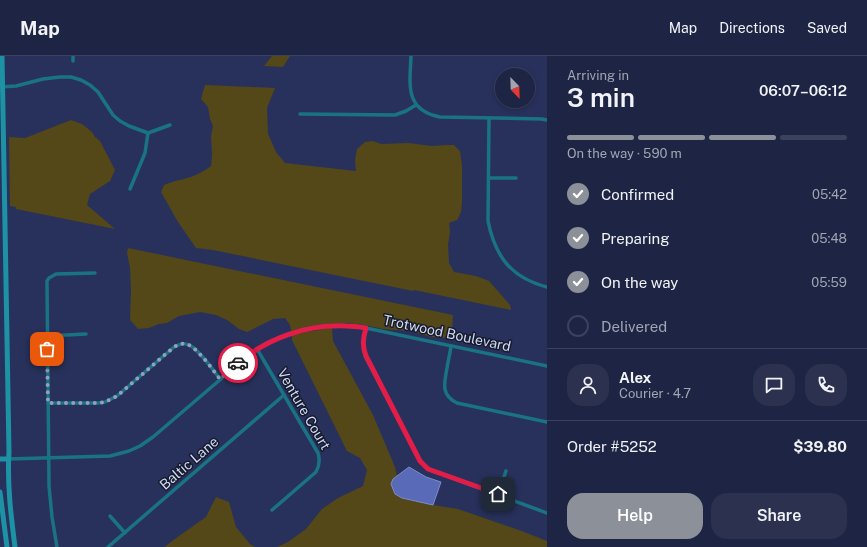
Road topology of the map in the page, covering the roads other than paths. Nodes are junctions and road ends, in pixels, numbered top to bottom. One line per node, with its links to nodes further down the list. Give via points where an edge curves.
1 (2, 56): 5 (main road)
2 (74, 56): 4 (street)
3 (411, 56): 6 (street, via 410,92)
4 (73, 61)
5 (1, 87): 11 (street, via 60,77 81,80 98,92 120,121); 29 (main road)
6 (416, 105): 7 (street, via 406,112 395,115); 8 (street, via 424,112 440,117)
7 (300, 114)
8 (489, 118): 9 (street); 12 (street)
9 (547, 120)
10 (170, 125): 11 (street)
11 (148, 133): 14 (street, via 145,153)
12 (489, 178): 13 (street); 16 (street, via 488,221 495,247 502,259 522,278)
13 (516, 178)
14 (130, 189)
15 (95, 273): 19 (street, via 56,274 49,278 46,286)
16 (547, 287)
17 (366, 328): 20 (street, Trotwood Boulevard); 21 (street, Trotwood Boulevard, via 326,326 305,329); 32 (street, via 363,349 420,461 428,469)
18 (86, 334): 19 (street)
19 (47, 336): 25 (street)
20 (451, 346): 22 (street, Trotwood Boulevard); 26 (street, via 444,383 449,398 457,403)
21 (257, 349): 23 (street, Trotwood Boulevard); 24 (street, Venture Court)
22 (547, 366)
23 (220, 379): 25 (street, via 196,349 190,345 179,344 110,400 98,403); 27 (street, Trotwood Boulevard, via 153,437 129,452 110,456)
24 (284, 395): 33 (street, Venture Court, via 318,453 320,465 316,472); 38 (street, Baltic Lane)
25 (48, 403): 27 (street)
26 (547, 422)
27 (48, 458): 29 (street, Trotwood Boulevard); 41 (street)
28 (0, 459): 29 (main road, Trotwood Boulevard)
29 (8, 459): 36 (main road)
30 (506, 471): 32 (street)
31 (0, 492): 37 (main road)
32 (498, 494): 34 (street)
33 (272, 510)
34 (547, 513)
35 (110, 516): 38 (street)
36 (12, 519): 37 (main road); 40 (main road)
37 (3, 520): 39 (main road)
38 (125, 533): 42 (street, Baltic Lane)
39 (7, 547)
40 (15, 547)
41 (57, 547)
42 (108, 547)

